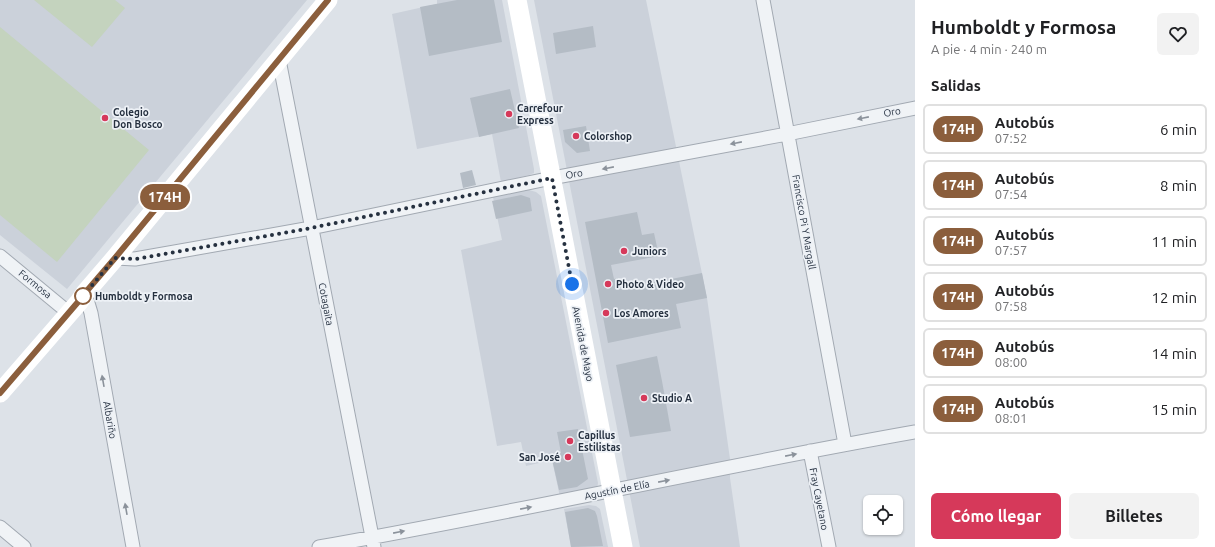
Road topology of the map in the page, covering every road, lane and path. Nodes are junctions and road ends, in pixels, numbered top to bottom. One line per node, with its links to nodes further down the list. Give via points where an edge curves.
1 (328, 0): 4 (main road)
2 (517, 0): 7 (main road, Avenida de Mayo)
3 (762, 0): 6 (street, Francisco Pi Y Margall)
4 (279, 60): 8 (street, Cotagaita); 10 (main road)
5 (915, 108): 6 (street, Oro, one-way to 6)
6 (787, 134): 7 (street, Oro, one-way to 7); 15 (street, Francisco Pi Y Margall)
7 (552, 178): 8 (street, Oro); 17 (main road, Avenida de Mayo)
8 (311, 228): 10 (street, Oro, via 136,259); 19 (street, Cotagaita)
9 (0, 256): 12 (street, Formosa)
10 (115, 258): 11 (main road)
11 (85, 293): 12 (main road); 21 (street, Albariño, one-way to 11, via 91,313)
12 (69, 312): 13 (main road)
13 (0, 393)
14 (915, 432): 15 (street, Agustín de Elía)
15 (844, 444): 16 (street, Agustín de Elía)
16 (810, 452): 17 (street, Agustín de Elía, one-way to 16); 24 (street, Fray Cayetano)
17 (612, 491): 19 (street, Agustín de Elía, one-way to 17); 23 (main road, Avenida de Mayo)
18 (0, 527): 20 (street)
19 (373, 542): 22 (street, Agustín de Elía)
20 (24, 547)
21 (133, 547)
22 (319, 547)
23 (623, 547)
24 (829, 547)

